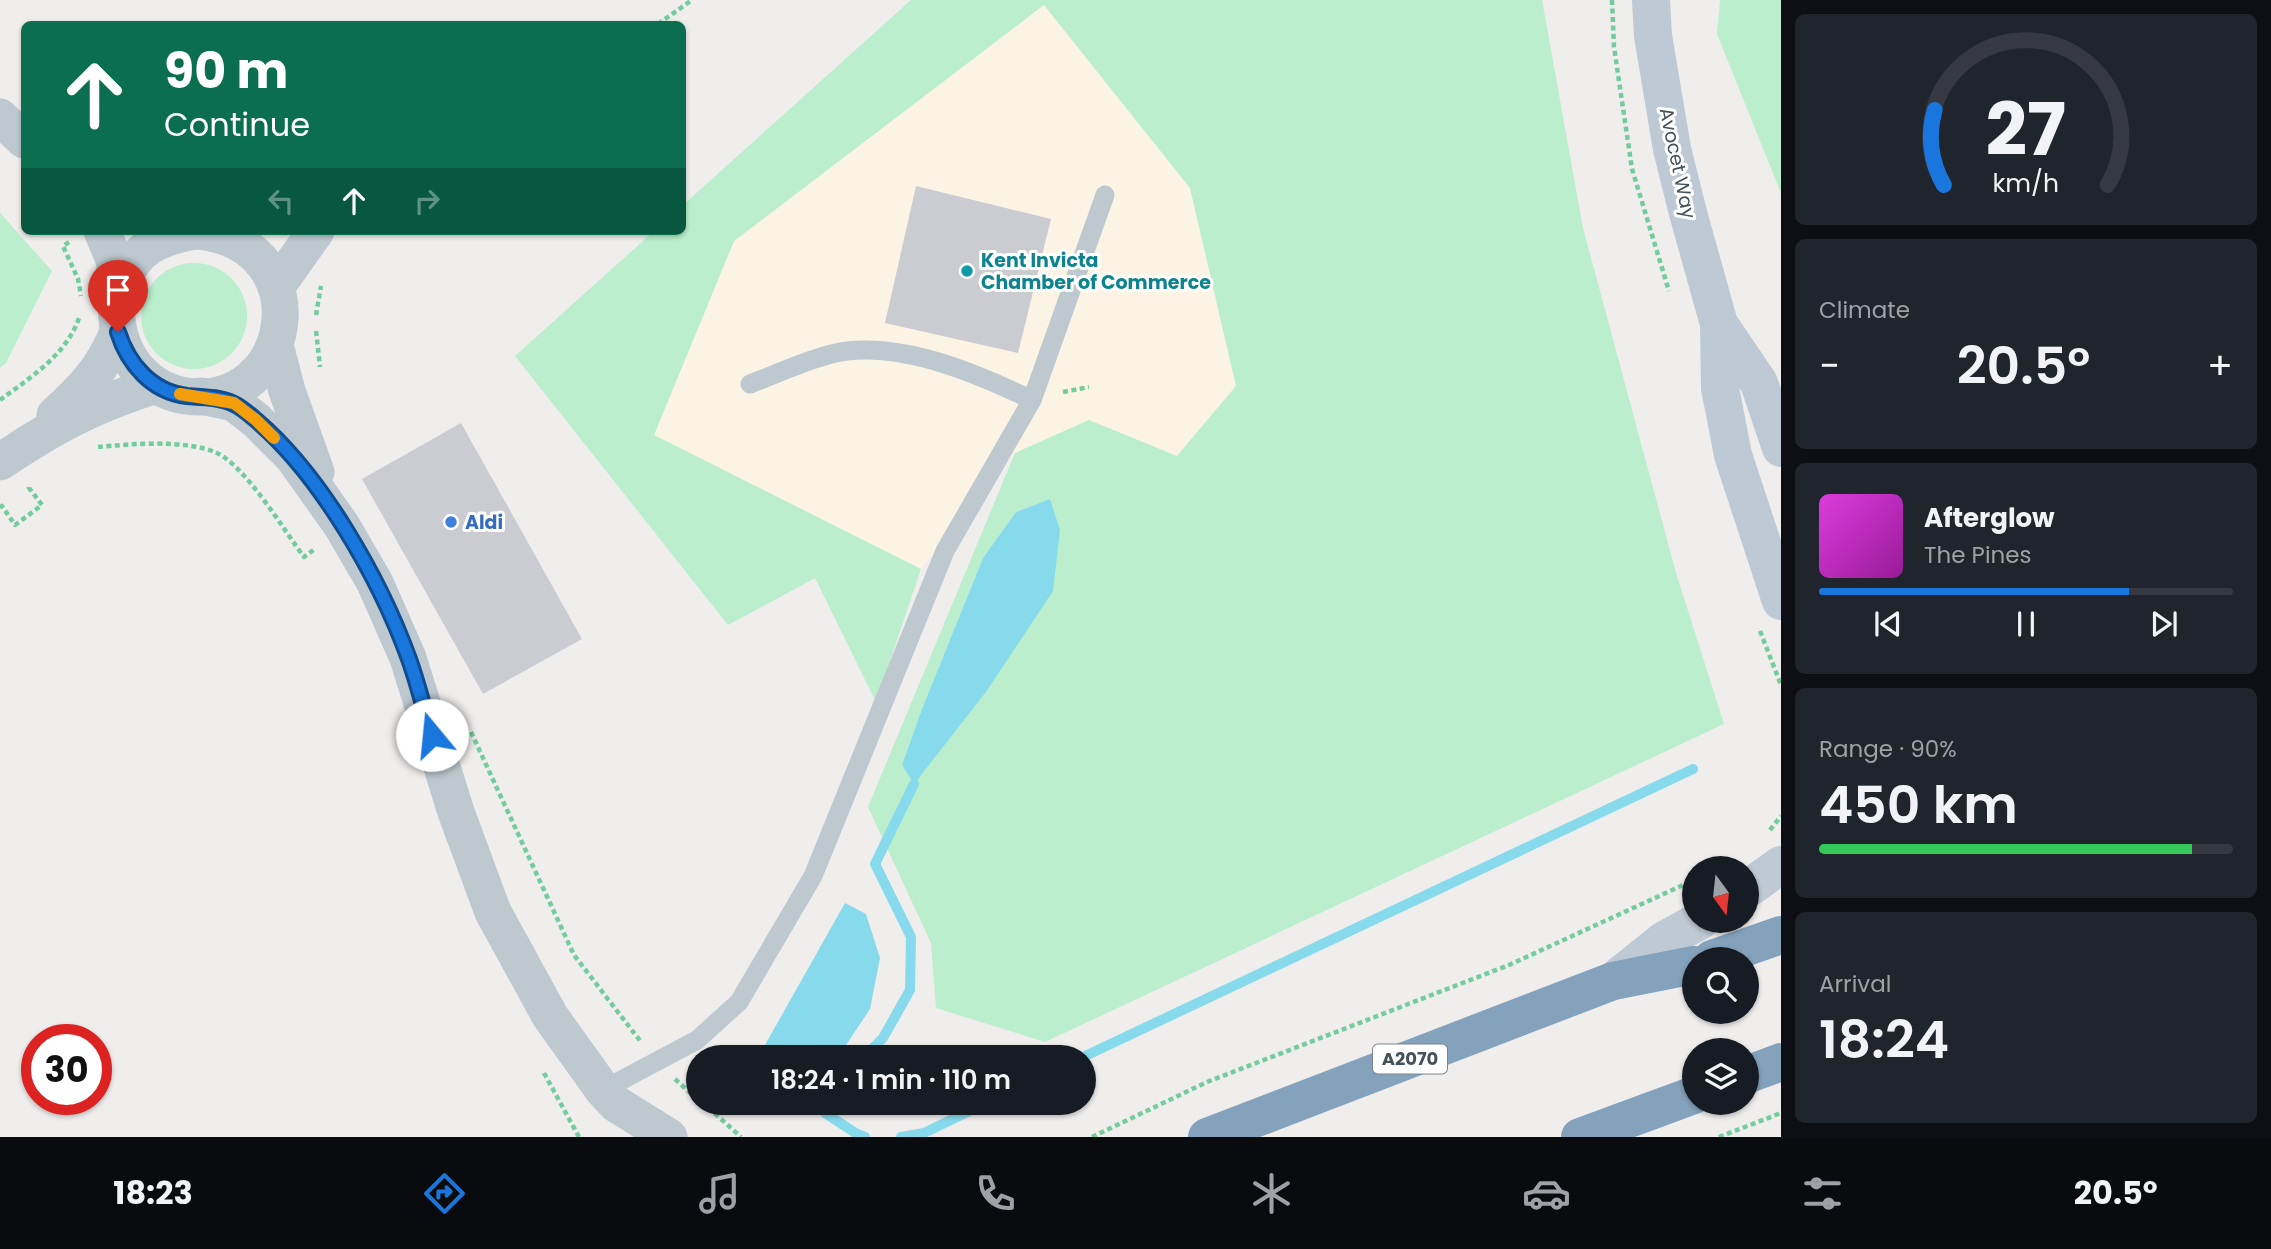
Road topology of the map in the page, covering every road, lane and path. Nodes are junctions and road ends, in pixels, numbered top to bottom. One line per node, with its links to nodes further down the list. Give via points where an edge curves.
1 (692, 0): 3 (path)
2 (1651, 0): 15 (street, Avocet Way, via 1672,149)
3 (661, 21)
4 (0, 117): 5 (street)
5 (21, 137)
6 (1105, 195): 24 (lane)
7 (104, 235): 14 (street)
8 (185, 235): 14 (street, via 160,241 143,252)
9 (211, 235): 13 (street, via 235,240 253,251)
10 (313, 235): 13 (street)
11 (63, 246): 23 (path, via 82,298 74,333 39,371)
12 (321, 285): 18 (path, via 315,323)
13 (276, 286): 17 (street, via 281,306)
14 (120, 287): 16 (street)
15 (1719, 324): 21 (street, Avocet Way); 31 (street, Avocet Way, via 1720,388 1733,456)
16 (118, 332): 20 (street, via 131,363); 27 (street, via 108,357 89,381)
17 (275, 345): 22 (street, via 253,376 220,393); 30 (street)
18 (321, 373)
19 (750, 384): 24 (lane, via 845,351 887,350 976,373)
20 (156, 385): 22 (street, via 186,396); 27 (street, via 73,416)
21 (1770, 392): 26 (street, Avocet Way)
22 (201, 396): 30 (street, via 234,403 293,457)
23 (0, 400)
24 (1032, 400): 43 (lane, via 945,551 813,876 739,1002 697,1040)
25 (93, 448): 30 (path, via 134,443 180,445 217,453 241,471 304,557 317,547)
26 (1781, 448)
27 (6, 458)
28 (39, 481): 29 (path, via 29,488 42,505 15,525)
29 (0, 508)
30 (320, 522): 47 (street, via 375,583 408,658 493,912 550,1016)
31 (1781, 601)
32 (467, 726): 43 (path, via 574,955)
33 (1781, 816): 34 (path)
34 (1774, 826)
35 (1781, 865): 36 (street)
36 (1759, 881)
37 (1682, 885): 54 (path, via 1508,965 1207,1082)
38 (1682, 930): 42 (street)
39 (1781, 935): 40 (highway)
40 (1747, 947)
41 (1682, 968): 42 (highway, A2070)
42 (1613, 982): 55 (highway, A2070)
43 (656, 1062): 46 (path); 47 (lane)
44 (1781, 1062): 45 (highway)
45 (1759, 1070)
46 (686, 1089)
47 (610, 1097): 51 (street); 52 (street)
48 (1682, 1099): 56 (highway)
49 (1781, 1114): 57 (path)
50 (716, 1115): 53 (path)
51 (630, 1137)
52 (669, 1137)
53 (741, 1137)
54 (1092, 1137)
55 (1208, 1137)
56 (1580, 1137)
57 (1719, 1137)

